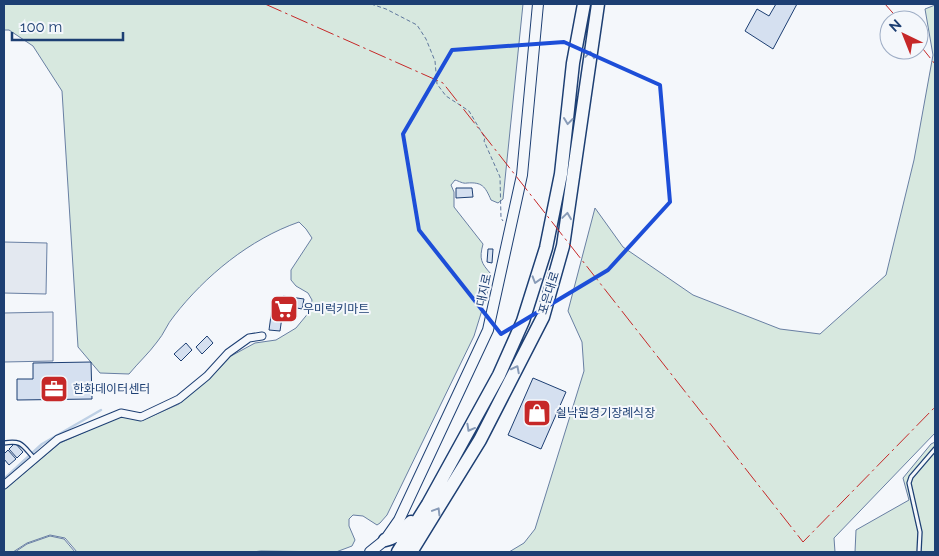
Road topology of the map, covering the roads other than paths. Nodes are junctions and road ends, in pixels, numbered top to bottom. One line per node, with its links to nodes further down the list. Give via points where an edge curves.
1 (538, 4): 10 (main road, 대지로, via 522,176 488,330 399,520)
2 (584, 4): 9 (highway, 포은대로, one-way to 9, via 573,63 561,174 546,248 524,321 499,375)
3 (598, 4): 13 (highway, 포은대로, one-way to 3, via 480,440 543,317 563,246)
4 (262, 336): 7 (street, via 249,338 228,353 179,399 141,417 120,413 58,439)
5 (4, 443): 7 (lane, via 17,442)
6 (935, 449): 14 (lane, via 909,483 920,532)
7 (35, 459): 8 (street)
8 (4, 485)
9 (428, 504): 10 (highway, via 400,533); 12 (highway, 포은대로)
10 (386, 540): 11 (main road, 대지로)
11 (370, 552)
12 (398, 552)
13 (411, 552)
14 (920, 552)

